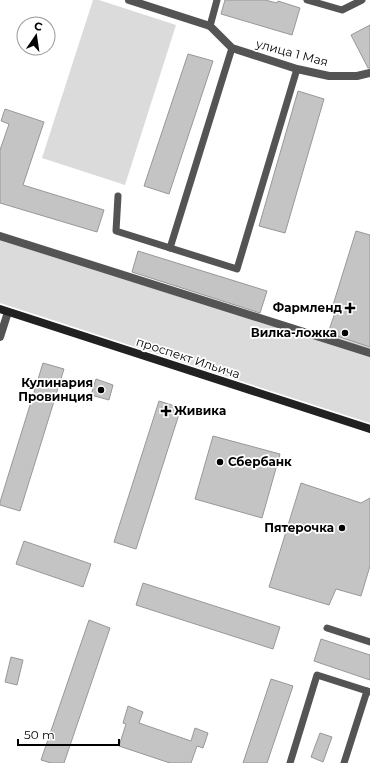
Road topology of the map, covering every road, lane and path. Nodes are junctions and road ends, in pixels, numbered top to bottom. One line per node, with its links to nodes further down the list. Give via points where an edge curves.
1 (129, 0): 5 (street)
2 (217, 0): 5 (lane)
3 (307, 0): 4 (lane, via 342,10)
4 (362, 0)
5 (210, 26): 6 (street)
6 (232, 48): 7 (street, улица 1 Мая); 11 (lane)
7 (297, 69): 8 (street, улица 1 Мая, via 329,76 357,76); 11 (lane, via 237,269)
8 (370, 73)
9 (118, 196): 11 (lane, via 116,231)
10 (0, 236): 14 (street)
11 (170, 248)
12 (4, 310): 13 (street); 15 (main road, проспект Ильича)
13 (0, 337)
14 (370, 353)
15 (370, 430)
16 (327, 628): 17 (lane)
17 (370, 642)
18 (369, 692): 19 (lane, via 317,675); 20 (lane)
19 (290, 763)
20 (344, 763)

